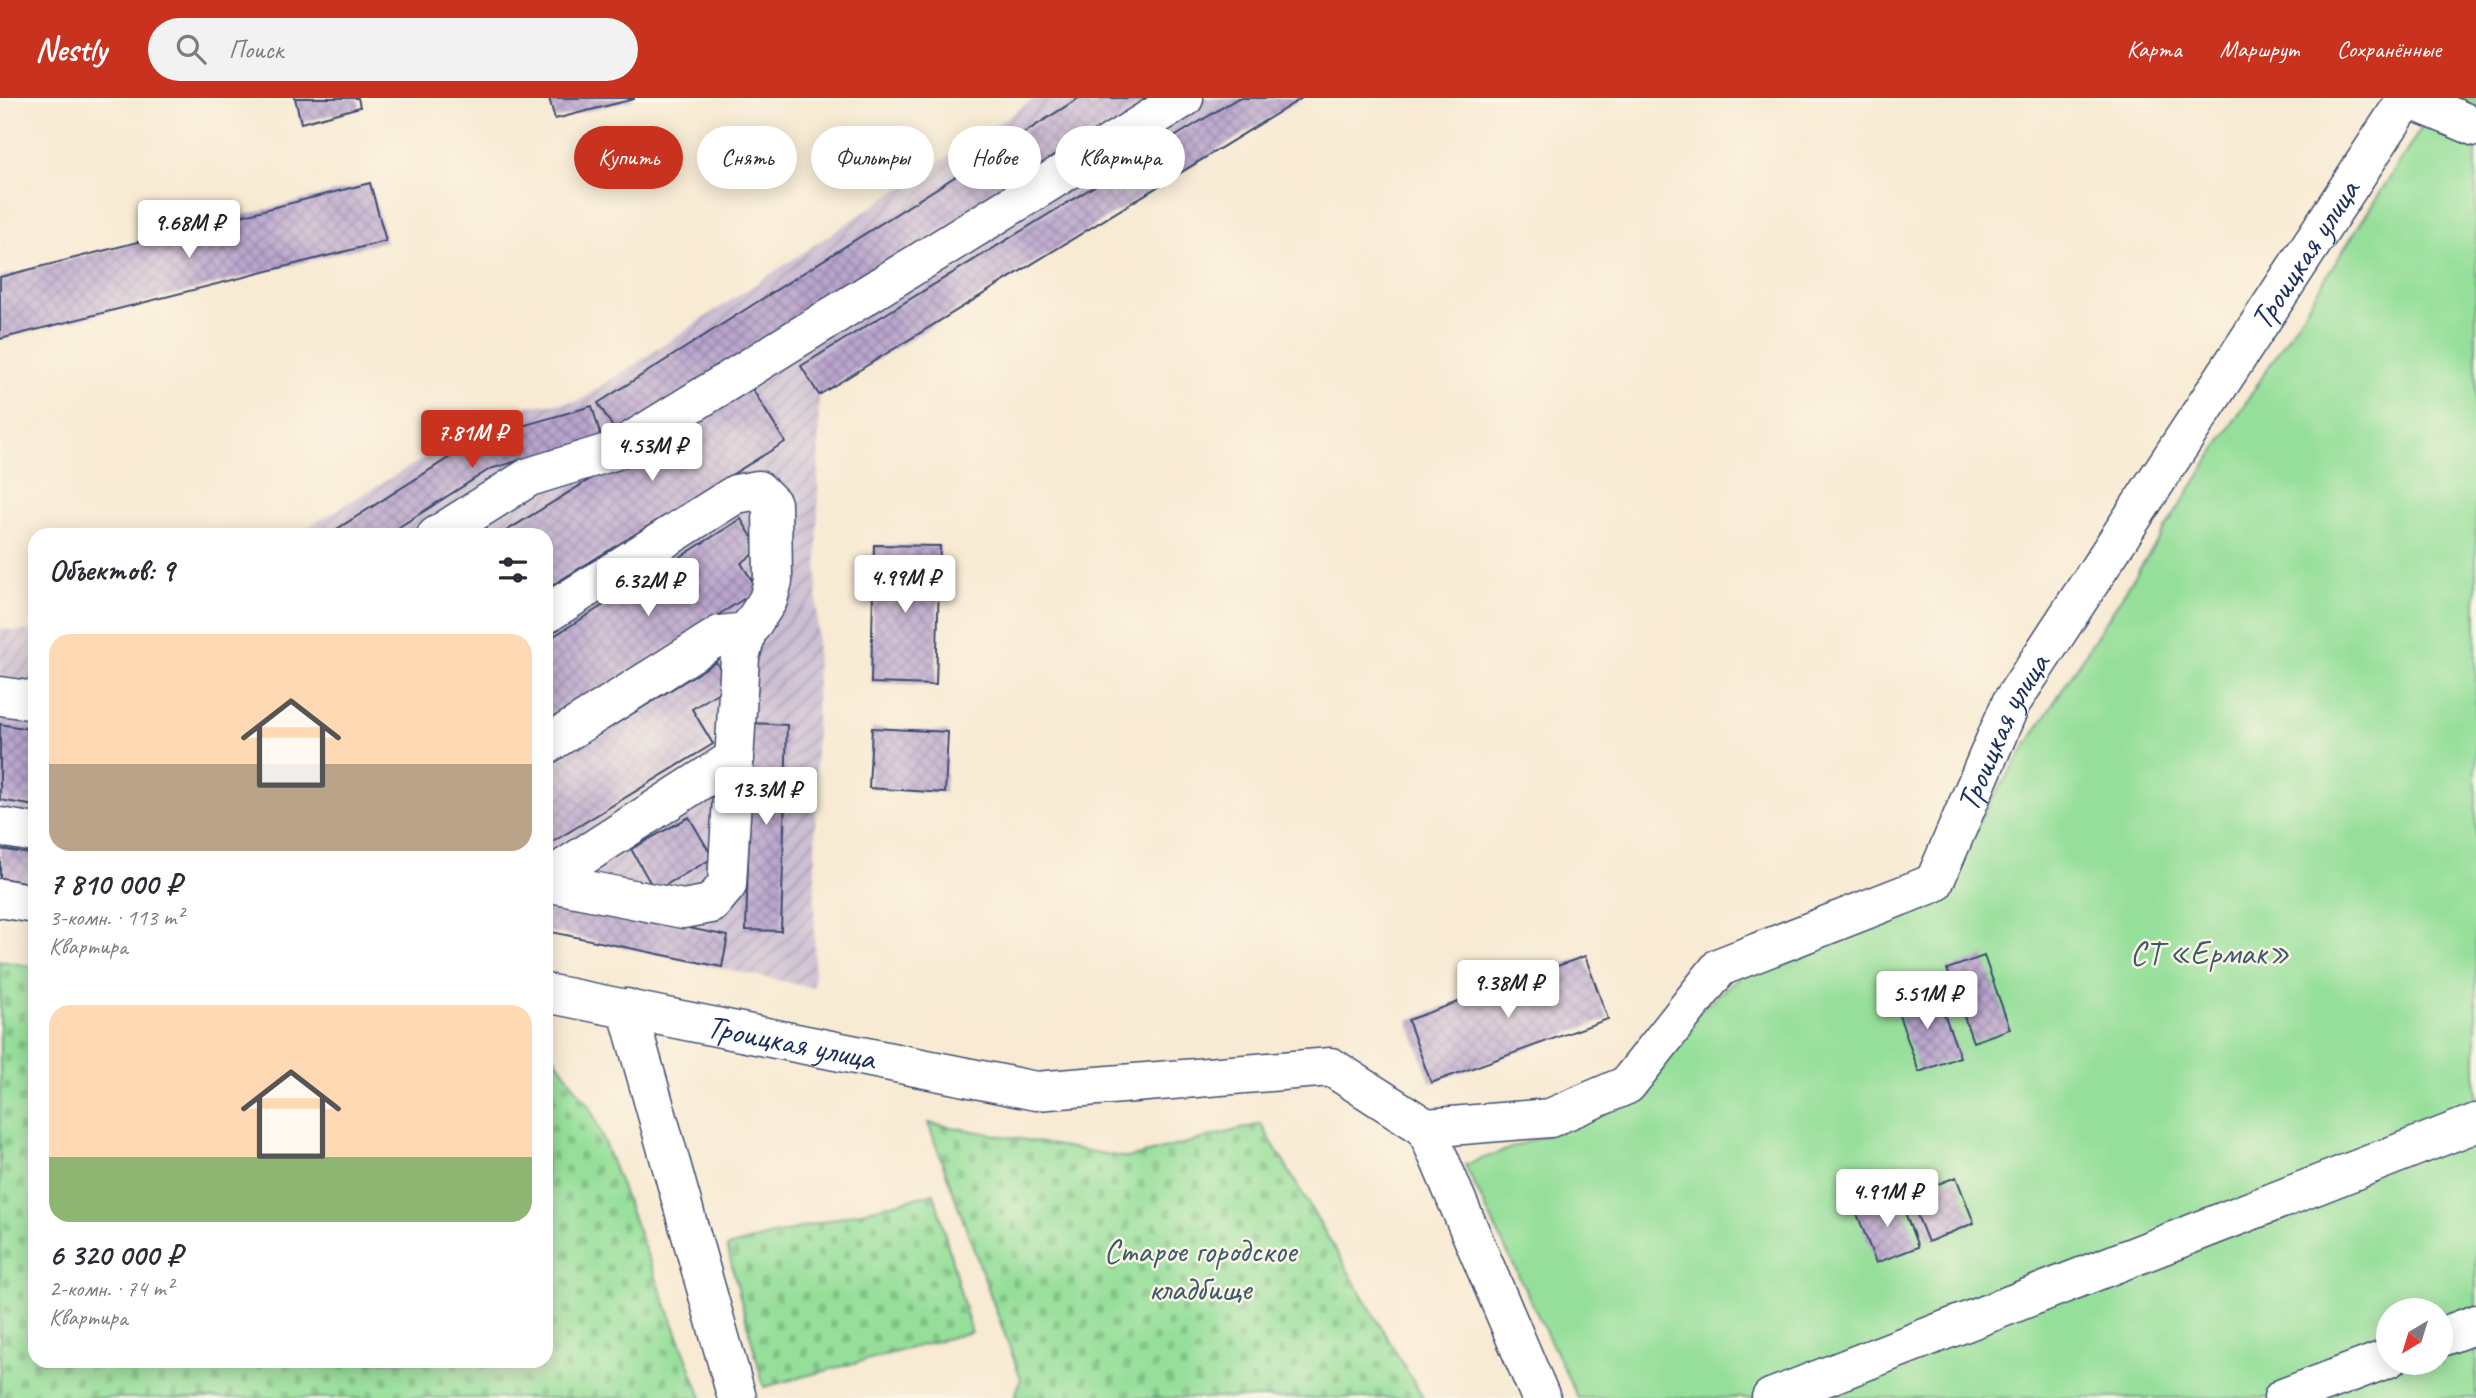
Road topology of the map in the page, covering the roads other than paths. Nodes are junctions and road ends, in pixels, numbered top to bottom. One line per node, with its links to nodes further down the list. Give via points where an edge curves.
1 (1184, 98): 4 (street, via 617,450 529,477)
2 (2407, 98): 3 (street); 20 (street, Троицкая улица, via 2011,703 1934,883 1720,967 1627,1085 1550,1118)
3 (2476, 127)
4 (449, 528)
5 (553, 610): 6 (street, via 736,494 758,490 772,504 773,581 768,600)
6 (747, 632): 9 (street, via 720,635); 10 (street, via 740,657)
7 (0, 696): 8 (street)
8 (28, 700)
9 (553, 741)
10 (735, 758): 13 (street); 14 (street, via 727,885 711,904 683,909)
11 (0, 827): 12 (street)
12 (28, 832)
13 (553, 876)
14 (553, 882)
15 (0, 898): 16 (street)
16 (28, 903)
17 (553, 994): 18 (street, Троицкая улица)
18 (627, 1008): 20 (street, Троицкая улица, via 1036,1091 1331,1067); 24 (street)
19 (2476, 1123): 26 (street)
20 (1426, 1128): 25 (street)
21 (2476, 1324): 22 (street)
22 (2454, 1332)
23 (2376, 1362): 27 (street)
24 (737, 1398)
25 (1541, 1398)
26 (1771, 1398)
27 (2283, 1398)

